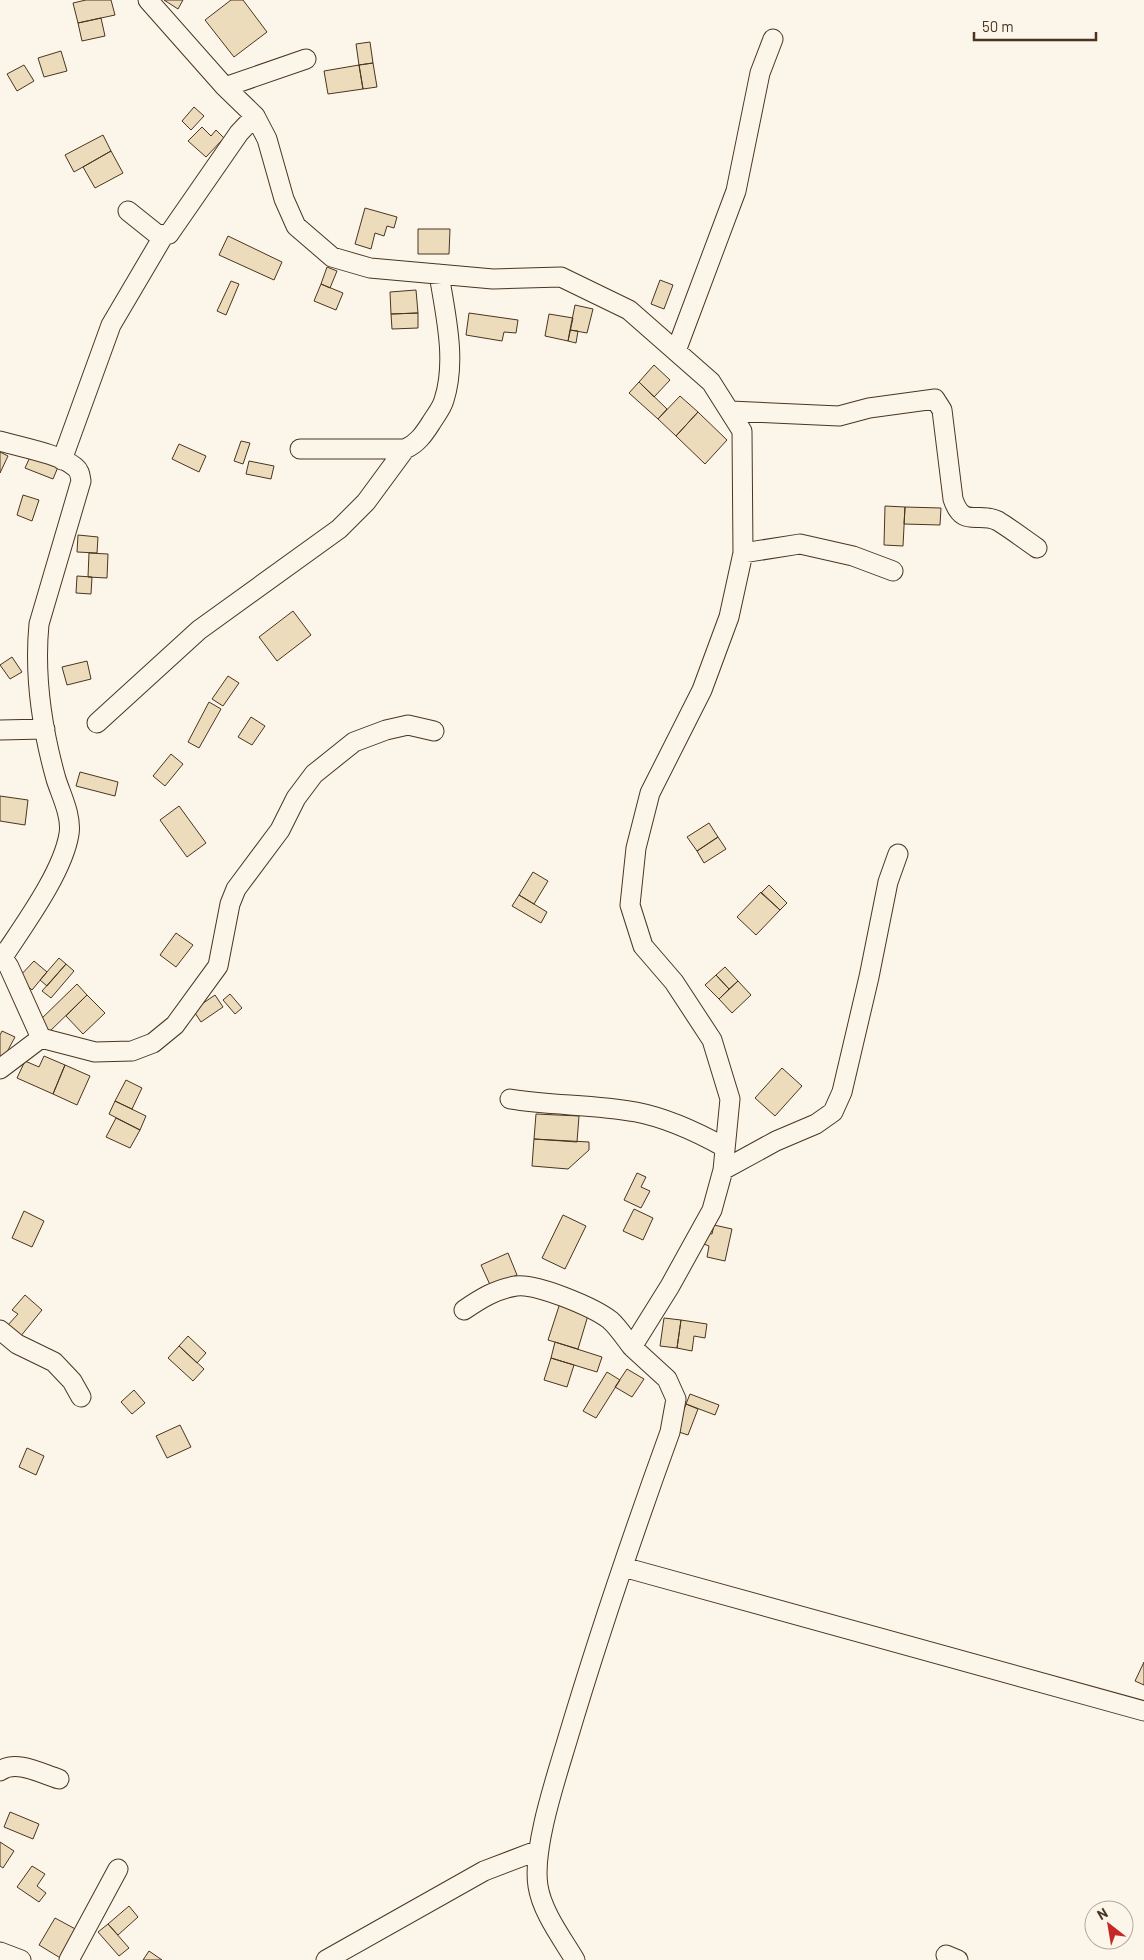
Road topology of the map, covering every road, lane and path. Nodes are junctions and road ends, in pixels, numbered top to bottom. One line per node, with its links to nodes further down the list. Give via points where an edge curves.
1 (148, 0): 4 (street)
2 (773, 39): 9 (street, via 760,73 736,191)
3 (306, 59): 4 (street)
4 (225, 87): 5 (street)
5 (255, 116): 7 (street, via 238,133 173,230); 8 (street, via 267,139 284,199 296,226 317,245 332,257 370,268)
6 (128, 211): 7 (street, via 158,235)
7 (164, 235): 14 (street, via 111,325)
8 (439, 274): 9 (street, via 493,279 561,277 629,310); 13 (street, via 448,340 448,379 444,401 424,434 413,446)
9 (676, 351): 10 (street, via 711,382)
10 (730, 411): 15 (street, via 839,416 869,408 935,399 942,410 956,509 965,517 996,520); 16 (street, via 742,431)
11 (0, 441): 14 (street)
12 (300, 449): 13 (street)
13 (404, 449): 18 (street, via 366,502 339,529 199,630)
14 (62, 460): 19 (street, via 74,466 81,481 40,624 38,683)
15 (1037, 548)
16 (743, 553): 17 (street, via 800,544 853,556); 27 (street, via 729,617 702,690 650,793 636,848 630,905 643,946 674,982 712,1040 730,1099)
17 (893, 571)
18 (97, 723)
19 (46, 729): 20 (street); 23 (street, via 69,833 52,879)
20 (0, 730)
21 (434, 731): 24 (street, via 408,725 386,730 354,742 314,774 296,798 280,830 236,889 218,966 175,1025 153,1043 132,1051 95,1052)
22 (898, 854): 28 (street, via 888,882 842,1092 833,1112 816,1124)
23 (1, 955): 24 (street)
24 (41, 1038): 25 (street)
25 (0, 1069)
26 (510, 1099): 27 (street, via 637,1112 686,1128)
27 (724, 1147): 28 (street)
28 (723, 1170): 31 (street, via 712,1210)
29 (464, 1310): 31 (street, via 490,1293 526,1287 586,1306 611,1321)
30 (0, 1330): 32 (street, via 17,1344 54,1362 72,1381)
31 (632, 1347): 33 (street, via 667,1379 676,1398 670,1432)
32 (81, 1397)
33 (623, 1567): 34 (street); 37 (street, via 552,1788)
34 (1144, 1711)
35 (0, 1771): 36 (street, via 15,1765)
36 (59, 1779)
37 (540, 1850): 42 (street, via 484,1871); 43 (street, via 538,1886 549,1915)
38 (118, 1869): 41 (street)
39 (0, 1952): 40 (street)
40 (21, 1960)
41 (69, 1960)
42 (326, 1960)
43 (575, 1960)

